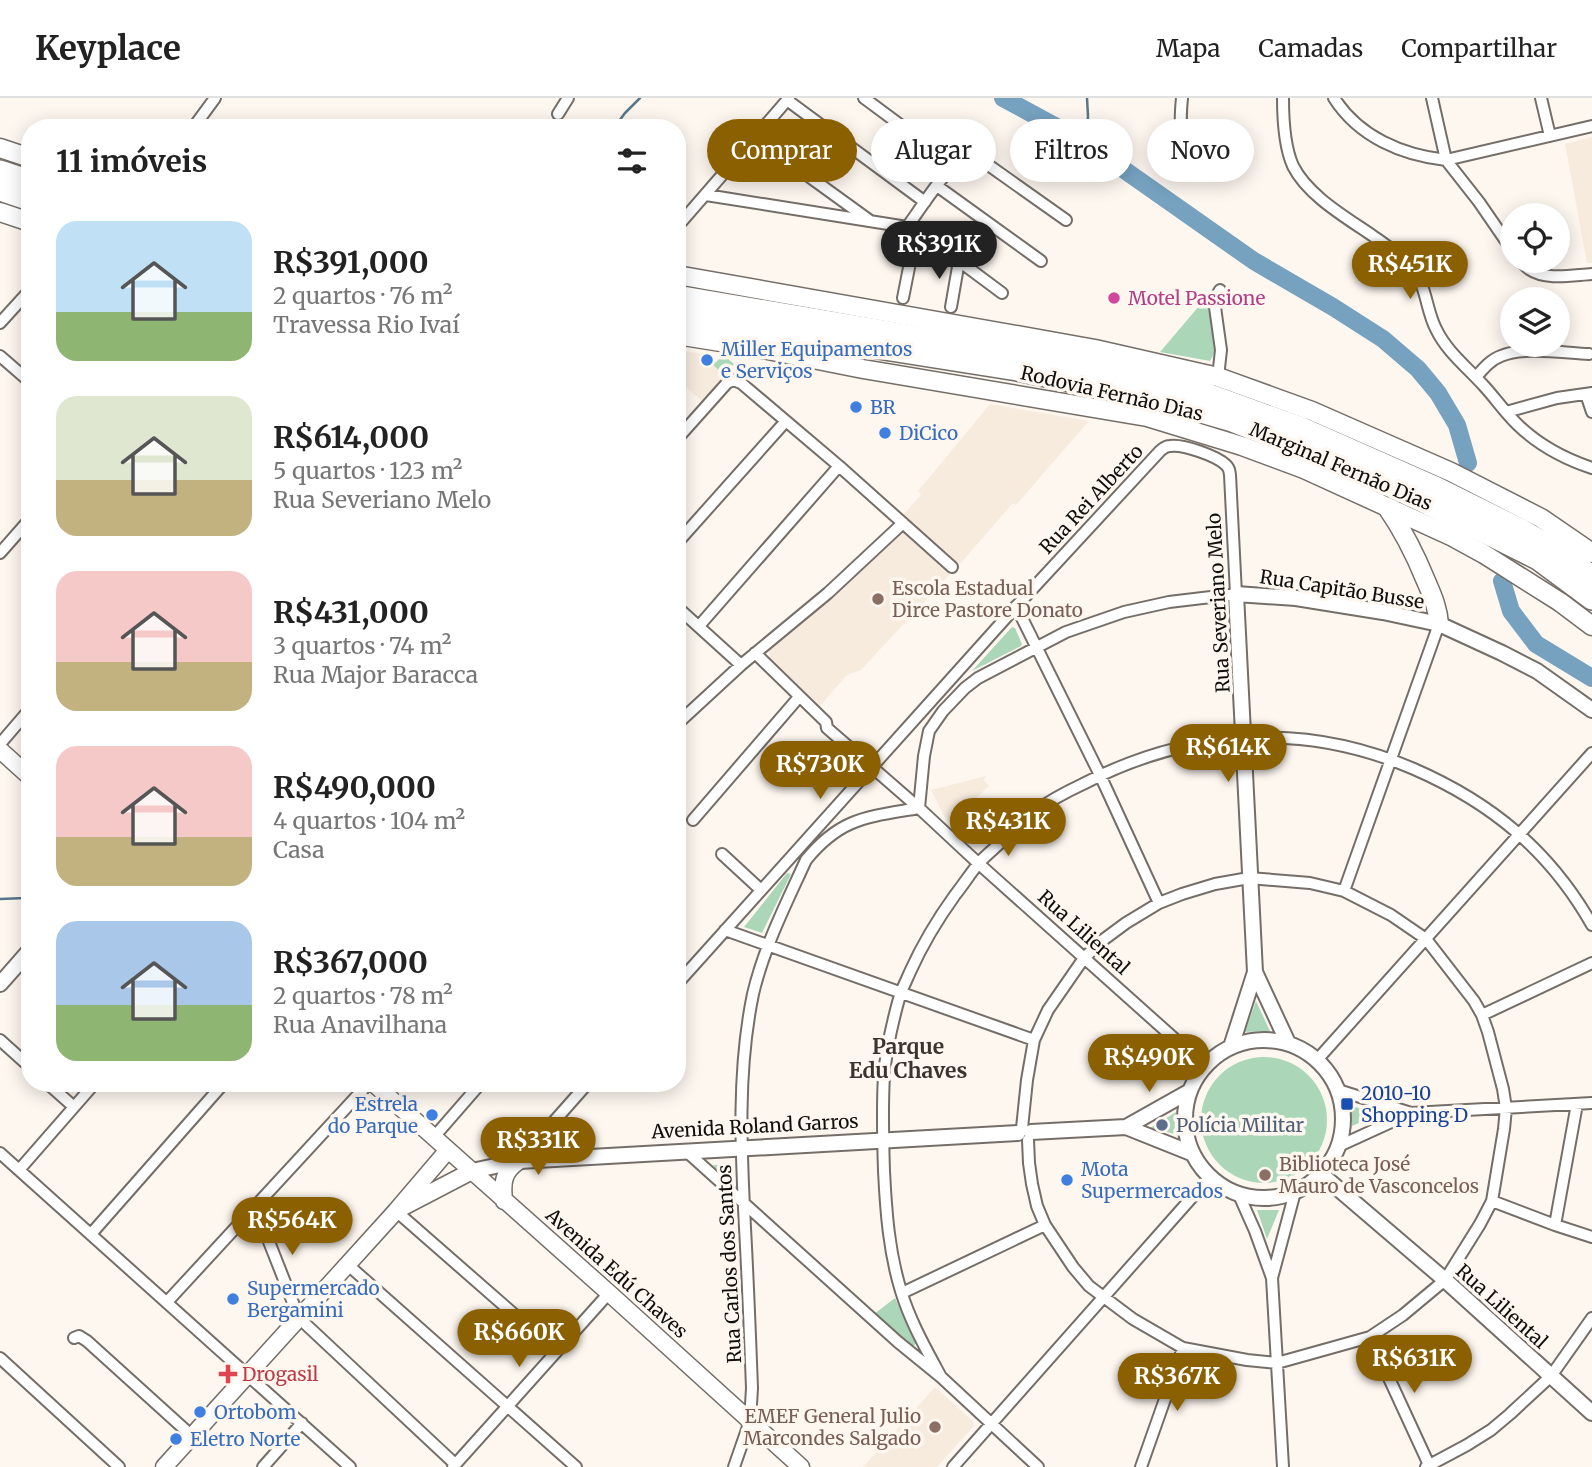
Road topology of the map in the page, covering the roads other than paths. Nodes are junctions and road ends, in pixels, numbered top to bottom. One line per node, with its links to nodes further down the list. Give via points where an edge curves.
1 (215, 98): 11 (street)
2 (568, 98): 10 (street)
3 (864, 98): 12 (street)
4 (1182, 98): 13 (street)
5 (1283, 98): 54 (street, via 1294,169 1322,200 1402,257 1423,288 1439,336)
6 (1334, 98): 18 (street, via 1348,117 1394,148)
7 (1432, 98): 18 (street)
8 (1541, 98): 15 (street)
9 (788, 99): 26 (street); 28 (street)
10 (558, 114)
11 (200, 119)
12 (892, 119)
13 (1181, 119)
14 (1592, 126): 15 (street)
15 (1550, 136): 18 (street)
16 (0, 148): 17 (highway)
17 (21, 155)
18 (1446, 160): 35 (street)
19 (996, 169): 32 (street)
20 (0, 171): 21 (highway)
21 (21, 178)
22 (817, 182): 33 (street)
23 (940, 182): 24 (street)
24 (937, 186): 28 (street); 37 (street)
25 (0, 190): 27 (highway)
26 (706, 195): 30 (street); 33 (street)
27 (21, 197)
28 (925, 202): 34 (street)
29 (0, 212): 31 (highway)
30 (686, 218)
31 (21, 219)
32 (1066, 220)
33 (871, 221): 34 (street)
34 (912, 229): 36 (street); 44 (street)
35 (1500, 233)
36 (959, 261): 42 (street); 46 (street)
37 (1041, 261)
38 (1539, 273): 39 (street)
39 (1592, 274)
40 (686, 277): 53 (highway, Marginal Fernão Dias, via 1095,349)
41 (1220, 290): 53 (street, via 1214,300 1221,349)
42 (1002, 293)
43 (686, 298): 70 (highway, Rodovia Fernão Dias, via 1176,384 1302,428 1433,486 1522,530)
44 (903, 298)
45 (21, 300): 48 (street)
46 (951, 307)
47 (686, 317): 72 (highway, Rodovia Fernão Dias, via 1017,370 1156,399 1232,422 1347,466 1424,502 1538,559)
48 (0, 323)
49 (686, 336): 63 (highway, Marginal Fernão Dias, via 1147,417 1304,469)
50 (1589, 354): 54 (street, via 1517,351 1499,356)
51 (0, 356): 52 (street)
52 (21, 374)
53 (1218, 377): 68 (highway, Marginal Fernão Dias, via 1312,411 1451,472 1541,518)
54 (1476, 377): 56 (street)
55 (1589, 393): 56 (street); 57 (street)
56 (1506, 412): 62 (street, via 1552,451)
57 (1592, 412)
58 (786, 421): 59 (street, via 741,383 730,381); 61 (street); 66 (street)
59 (686, 429)
60 (1167, 446): 71 (street, Rua Severiano Melo, via 1205,454 1229,469); 73 (street, Rua Rei Alberto)
61 (839, 466): 64 (street); 76 (street)
62 (1592, 468)
63 (1386, 506): 75 (highway, via 1418,561 1436,603); 77 (highway, Marginal Fernão Dias, via 1483,554)
64 (903, 523): 69 (street); 79 (street)
65 (21, 529): 67 (street)
66 (686, 533)
67 (0, 552)
68 (1592, 553)
69 (952, 567)
70 (1592, 576)
71 (1236, 594): 75 (street, Rua Capitão Busse, via 1308,600); 78 (street, Rua Capitão Busse, via 1124,611); 85 (street, Rua Severiano Melo)
72 (1592, 598)
73 (1016, 606): 78 (street); 90 (street, Rua Rei Alberto)
74 (686, 615): 76 (street)
75 (1439, 624): 82 (street, Rua Capitão Busse, via 1537,671); 89 (street)
76 (699, 626): 80 (street)
77 (1592, 626)
78 (1037, 647): 92 (street); 93 (street, Rua Capitão Busse, via 978,678 937,719 925,744)
79 (755, 653): 80 (street); 81 (street, Rua Liliental)
80 (741, 665): 83 (street)
81 (799, 697): 90 (street, Rua Liliental); 94 (street)
82 (1592, 710)
83 (686, 713)
84 (21, 720): 86 (street)
85 (1243, 737): 89 (street, via 1322,742); 92 (street, via 1164,750); 98 (street, Rua Severiano Melo)
86 (0, 744)
87 (0, 750): 91 (main road)
88 (1592, 753): 95 (street)
89 (1390, 759): 95 (street, via 1452,787); 100 (street)
90 (872, 767): 93 (street, Rua Liliental); 99 (street, Rua Rei Alberto)
91 (21, 770)
92 (1100, 775): 97 (street, via 1035,812); 101 (street)
93 (919, 808): 97 (street, Rua Liliental); 105 (street, Rua Carlos dos Santos, via 872,816 834,832 806,860)
94 (693, 820)
95 (1520, 833): 102 (street, via 1570,890); 104 (street)
96 (722, 854): 99 (street)
97 (978, 863): 106 (street, Rua Liliental); 112 (street, via 930,930)
98 (1249, 878): 100 (street); 101 (street, via 1207,886); 109 (street, Rua Severiano Melo)
99 (761, 890): 103 (street, Rua Rei Alberto)
100 (1344, 891): 104 (street)
101 (1159, 903): 106 (street)
102 (1592, 925)
103 (725, 930): 105 (street); 110 (street, Rua Rei Alberto)
104 (1426, 939): 113 (street); 119 (street)
105 (768, 945): 112 (street); 141 (street, Rua Carlos dos Santos, via 753,995 747,1039)
106 (1084, 958): 115 (street, via 1048,1010); 120 (street, Rua Liliental)
107 (21, 960): 111 (street)
108 (1592, 963): 113 (street)
109 (1255, 972): 116 (street); 117 (street)
110 (686, 974)
111 (0, 984)
112 (901, 992): 115 (street); 139 (street, via 884,1073)
113 (1482, 1015): 133 (street)
114 (0, 1040): 118 (street)
115 (1034, 1040): 137 (street, via 1024,1108)
116 (1288, 1043): 117 (street, via 1259,1040); 119 (street)
117 (1231, 1047): 120 (street)
118 (21, 1056)
119 (1317, 1060): 121 (street)
120 (1205, 1066): 122 (street)
121 (1338, 1090): 134 (street); 140 (street, via 1343,1113)
122 (1190, 1091): 135 (street); 145 (street, via 1185,1133)
123 (57, 1092): 132 (street)
124 (87, 1092): 132 (street)
125 (216, 1092): 162 (street)
126 (363, 1092): 158 (street)
127 (381, 1092): 138 (main road, Avenida Edú Chaves)
128 (473, 1092): 138 (street)
129 (580, 1092): 136 (street)
130 (1592, 1103): 131 (street)
131 (1577, 1104): 133 (street); 161 (street)
132 (74, 1107): 149 (street)
133 (1506, 1108): 134 (street); 156 (street)
134 (1411, 1113): 140 (street)
135 (1126, 1127): 137 (street, Avenida Roland Garros); 145 (street)
136 (546, 1130): 146 (street, via 545,1148); 147 (street)
137 (1025, 1135): 139 (street, Avenida Roland Garros); 160 (street, via 1037,1206)
138 (434, 1138): 142 (main road, Avenida Edú Chaves)
139 (883, 1140): 141 (street, Avenida Roland Garros); 168 (street, via 888,1226)
140 (1339, 1146): 150 (street)
141 (741, 1148): 143 (street, Avenida Roland Garros); 157 (street, Rua Carlos dos Santos)
142 (448, 1150): 148 (main road, Avenida Edú Chaves); 152 (main road)
143 (686, 1151): 146 (street, Avenida Roland Garros); 157 (street)
144 (0, 1153): 149 (street)
145 (1191, 1153): 151 (street)
146 (555, 1159): 147 (street, Avenida Roland Garros)
147 (519, 1161): 148 (street, Avenida Roland Garros); 155 (main road, via 506,1173)
148 (466, 1166): 152 (main road, Avenida Roland Garros, via 447,1166); 155 (main road, Avenida Edú Chaves); 159 (main road, Avenida Roland Garros)
149 (19, 1170): 162 (street)
150 (1321, 1174): 153 (street); 166 (street, Rua Liliental)
151 (1210, 1177): 154 (street); 169 (street)
152 (422, 1179): 159 (main road, Avenida Roland Garros)
153 (1295, 1192): 154 (street, via 1277,1198); 165 (street)
154 (1239, 1195): 165 (street)
155 (504, 1200): 167 (main road, Avenida Edú Chaves)
156 (1492, 1201): 161 (street); 166 (street)
157 (744, 1203): 181 (street); 184 (street, Rua Carlos dos Santos)
158 (256, 1206): 170 (street); 171 (street)
159 (396, 1210): 164 (main road, Avenida Roland Garros); 176 (street)
160 (1045, 1225): 168 (street); 169 (street, via 1073,1267)
161 (1555, 1225): 163 (street)
162 (91, 1234): 170 (street)
163 (1592, 1237)
164 (347, 1264): 171 (main road, Avenida Roland Garros); 182 (street)
165 (1272, 1278): 178 (street)
166 (1445, 1280): 173 (street); 180 (street, Rua Liliental)
167 (610, 1293): 176 (street); 184 (main road, Avenida Edú Chaves)
168 (902, 1293): 181 (street)
169 (1103, 1297): 175 (street); 186 (street)
170 (167, 1302): 179 (street)
171 (299, 1318): 179 (main road, Avenida Roland Garros); 188 (street)
172 (1592, 1318): 180 (street)
173 (1370, 1337): 178 (street); 200 (street)
174 (74, 1338): 187 (street, via 87,1341)
175 (1183, 1348): 178 (street); 198 (street)
176 (556, 1351): 182 (street)
177 (1, 1360): 189 (street)
178 (1277, 1363): 199 (street)
179 (247, 1376): 185 (street); 187 (main road, Avenida Roland Garros)
180 (1551, 1376): 183 (street, Rua Liliental); 200 (street, via 1491,1430)
181 (941, 1377): 186 (street)
182 (508, 1406): 188 (street); 193 (street)
183 (1592, 1413)
184 (750, 1421): 194 (street, Rua Carlos dos Santos); 195 (main road, Avenida Edú Chaves)
185 (302, 1423): 191 (street); 192 (street)
186 (992, 1423): 196 (street); 197 (street)
187 (192, 1436): 190 (main road, Avenida Roland Garros)
188 (454, 1465)
189 (119, 1467)
190 (164, 1467)
191 (263, 1467)
192 (350, 1467)
193 (576, 1467)
194 (734, 1467)
195 (801, 1467)
196 (953, 1467)
197 (1038, 1467)
198 (1142, 1467)
199 (1283, 1467)
200 (1428, 1467)

